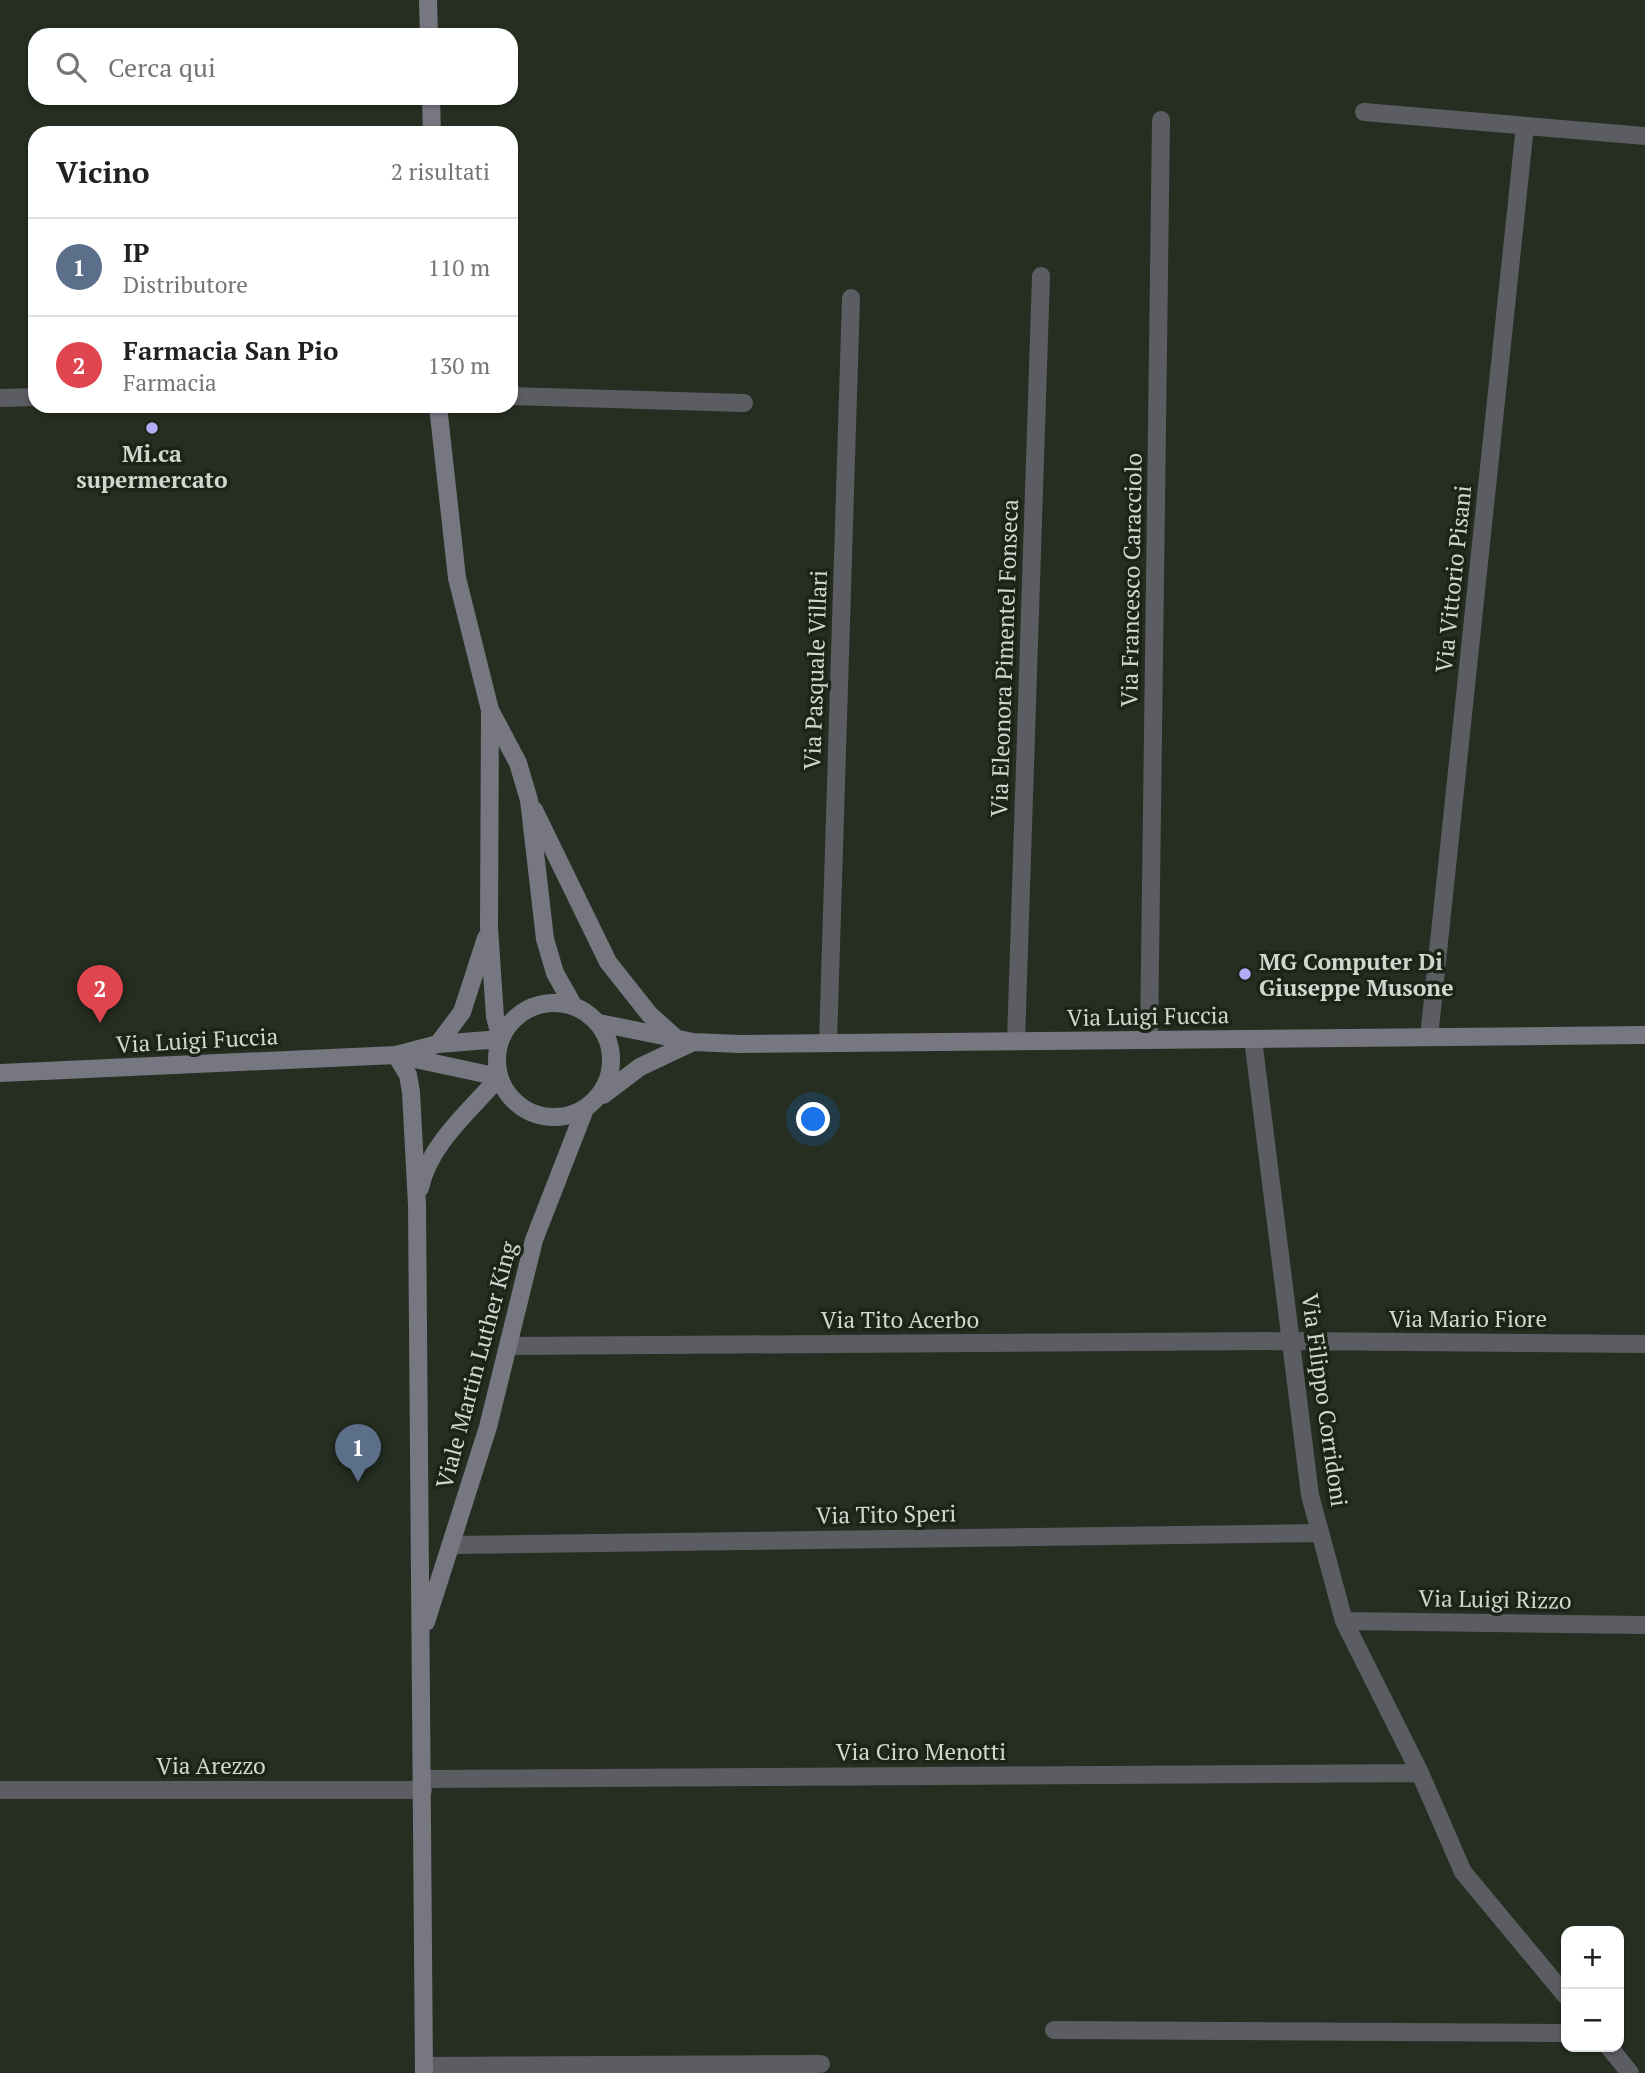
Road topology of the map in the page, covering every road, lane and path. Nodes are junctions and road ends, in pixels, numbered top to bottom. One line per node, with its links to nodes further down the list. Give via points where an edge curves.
1 (428, 0): 2 (street)
2 (429, 28)
3 (431, 105): 6 (street)
4 (1364, 112): 7 (street)
5 (1161, 120): 25 (street, Via Francesco Caracciolo)
6 (432, 126)
7 (1525, 126): 8 (street); 22 (street, Via Vittorio Pisani)
8 (1645, 136)
9 (1041, 275): 27 (street, Via Eleonora Pimentel Fonseca)
10 (851, 298): 28 (street, Via Pasquale Villari)
11 (518, 396): 14 (street)
12 (28, 397): 13 (street)
13 (0, 398)
14 (744, 403)
15 (439, 413): 16 (street, via 457,578)
16 (490, 710): 17 (street, via 517,763); 18 (street)
17 (529, 800): 19 (street, via 545,939 555,973); 26 (street, via 608,962 650,1015)
18 (489, 928): 23 (street, via 495,1017); 29 (street, via 462,1012)
19 (573, 1005): 20 (street); 23 (street, via 556,1002 523,1012)
20 (599, 1023): 26 (street); 33 (street, via 612,1052 612,1069)
21 (1645, 1035): 22 (street, Via Luigi Fuccia)
22 (1429, 1037): 24 (street, Via Luigi Fuccia)
23 (501, 1039): 29 (street); 32 (street)
24 (1253, 1039): 25 (street, Via Luigi Fuccia); 35 (street, Via Filippo Corridoni)
25 (1149, 1040): 27 (street, Via Luigi Fuccia)
26 (685, 1041): 28 (street, Via Luigi Fuccia); 33 (street)
27 (1016, 1041): 28 (street, Via Luigi Fuccia)
28 (828, 1043)
29 (439, 1044): 30 (street)
30 (396, 1055): 31 (street, Via Luigi Fuccia); 32 (street); 34 (street, via 408,1075 411,1092)
31 (0, 1073)
32 (499, 1077): 33 (street, via 513,1100 534,1115 569,1116); 34 (street, via 430,1160)
33 (592, 1103): 37 (street, Viale Martin Luther King, via 534,1240)
34 (417, 1205): 42 (street, Viale Martin Luther King)
35 (1291, 1341): 36 (street, Via Mario Fiore); 37 (street, Via Tito Acerbo); 38 (street, Via Filippo Corridoni, via 1310,1495)
36 (1645, 1344)
37 (509, 1346): 39 (street, Viale Martin Luther King)
38 (1320, 1533): 39 (street, Via Tito Speri); 40 (street, Via Filippo Corridoni)
39 (452, 1545): 42 (street, Viale Martin Luther King)
40 (1345, 1621): 41 (street, Via Luigi Rizzo); 43 (street, Via Filippo Corridoni)
41 (1645, 1625)
42 (422, 1635): 44 (street, Viale Martin Luther King)
43 (1420, 1773): 44 (street, Via Ciro Menotti); 46 (street, Via Filippo Corridoni, via 1463,1872)
44 (422, 1785): 45 (street, Via Arezzo); 51 (street, Viale Martin Luther King)
45 (0, 1790)
46 (1561, 1990)
47 (1054, 2030): 48 (street)
48 (1561, 2033)
49 (1612, 2052): 52 (street)
50 (821, 2064): 51 (street)
51 (424, 2069)
52 (1630, 2073)

